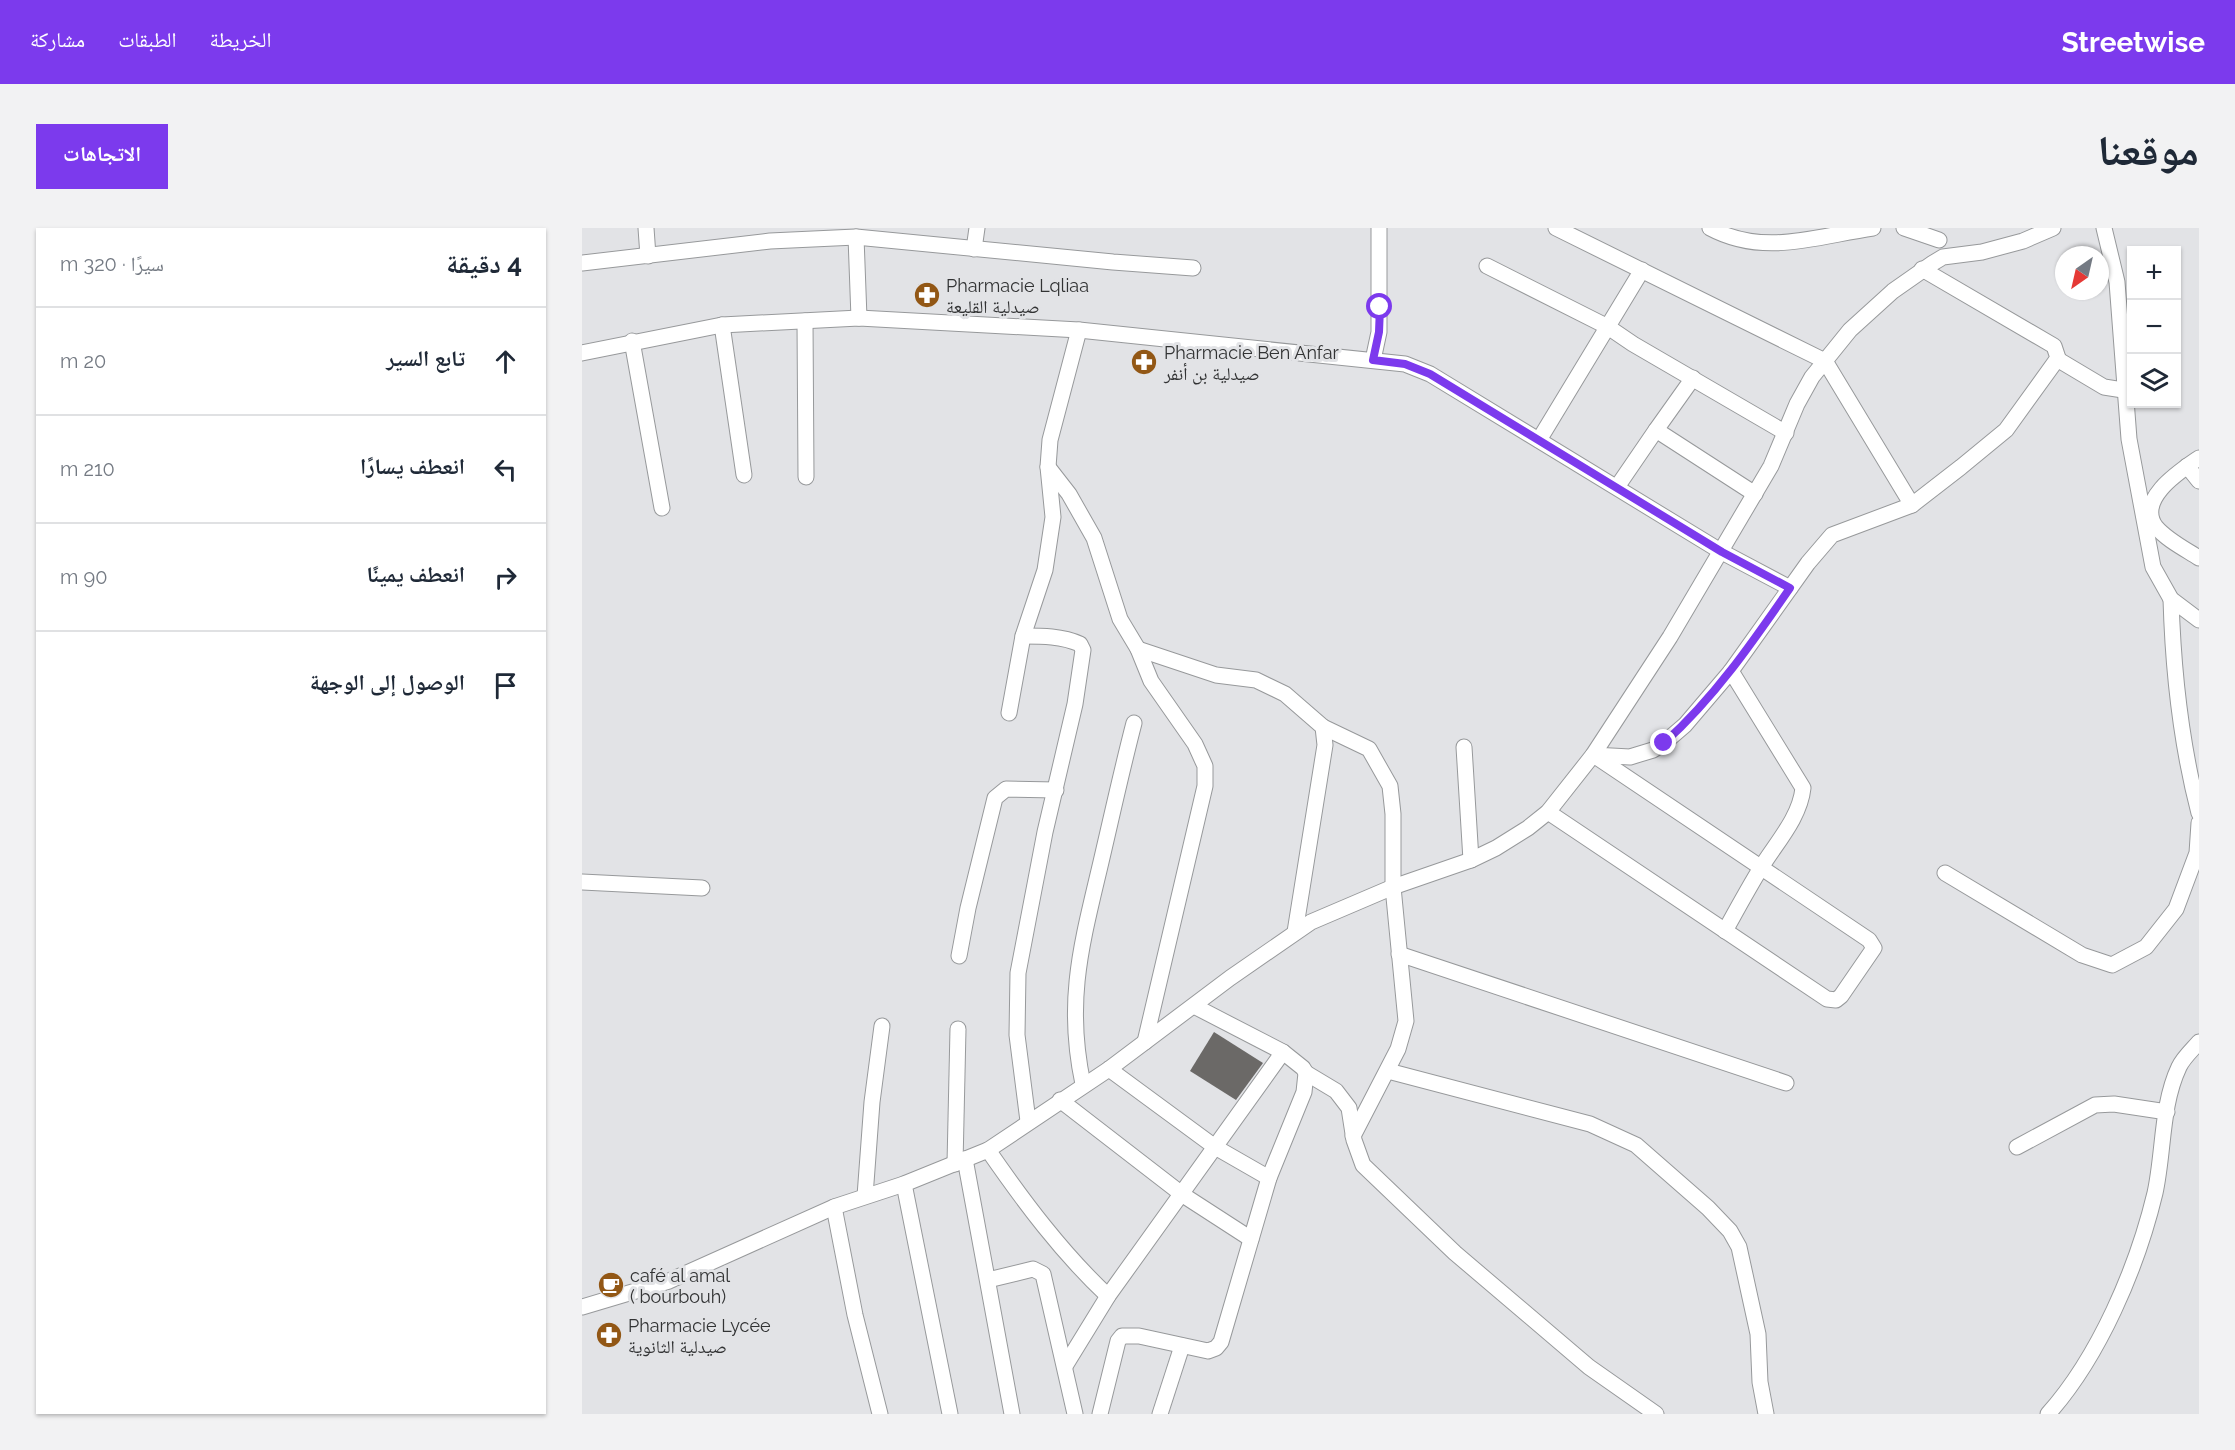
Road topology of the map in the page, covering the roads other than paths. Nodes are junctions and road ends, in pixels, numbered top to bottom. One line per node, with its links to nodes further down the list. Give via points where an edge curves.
1 (646, 228): 15 (street)
2 (977, 228): 14 (street)
3 (1379, 228): 30 (street, via 1379,332)
4 (1556, 228): 21 (street)
5 (1710, 228): 6 (street, via 1763,245)
6 (1873, 228)
7 (1904, 228): 12 (street)
8 (2053, 228): 10 (street)
9 (2104, 228): 33 (street, via 2117,282)
10 (2036, 232): 16 (street, via 1982,252)
11 (770, 234): 13 (street); 15 (street)
12 (1941, 234): 16 (street)
13 (856, 237): 14 (street); 22 (street)
14 (974, 249): 19 (street)
15 (648, 256): 17 (street)
16 (1943, 257): 20 (street)
17 (582, 263)
18 (1487, 266): 25 (street)
19 (1193, 268)
20 (1922, 268): 29 (street, via 2054,346); 31 (street, via 1869,313)
21 (1641, 270): 25 (street); 31 (street)
22 (859, 318): 23 (street); 26 (street)
23 (805, 321): 24 (street); 40 (street)
24 (722, 325): 27 (street); 39 (street)
25 (1608, 327): 32 (street); 36 (street)
26 (1080, 330): 30 (street); 38 (street, via 1055,419)
27 (632, 341): 28 (street); 45 (street)
28 (582, 352)
29 (2057, 359): 33 (street, via 2104,387); 44 (street, via 2006,430)
30 (1373, 360): 36 (street, via 1415,367)
31 (1825, 360): 35 (street, via 1797,404); 44 (street)
32 (1693, 378): 34 (street); 35 (street)
33 (2123, 390): 49 (street, via 2153,567)
34 (1656, 430): 42 (street); 43 (street)
35 (1786, 433): 43 (street)
36 (1539, 440): 42 (street)
37 (2193, 462): 41 (street); 47 (street, via 2157,493 2151,508 2158,529)
38 (1048, 467): 51 (street, via 1052,531 1045,570); 52 (street, via 1090,530 1110,595)
39 (744, 475)
40 (806, 477)
41 (2199, 481)
42 (1617, 487): 46 (street)
43 (1755, 494): 46 (street)
44 (1912, 505): 48 (street, via 1838,530 1822,544)
45 (662, 508)
46 (1722, 552): 48 (street); 58 (street)
47 (2199, 558)
48 (1790, 588): 53 (street)
49 (2171, 598): 50 (street); 61 (street, via 2172,644 2190,777)
50 (2199, 620)
51 (1023, 636): 54 (street); 59 (street, via 1065,639 1083,648 1076,704)
52 (1138, 649): 56 (street, via 1216,675 1256,680 1285,693); 76 (street, via 1151,681 1195,744 1205,766 1205,786)
53 (1731, 671): 58 (street, via 1685,725 1653,750 1630,757); 64 (street, via 1803,788 1794,817)
54 (1009, 713)
55 (1134, 723): 83 (street, via 1082,945 1074,1022)
56 (1323, 727): 67 (street, via 1369,749 1390,786 1395,843); 70 (street, via 1325,745)
57 (1464, 747): 63 (street)
58 (1593, 755): 60 (street); 64 (street)
59 (1056, 790): 72 (street, via 1006,789 995,798); 86 (street, via 1016,993)
60 (1548, 812): 63 (street, via 1496,848); 69 (street)
61 (2199, 813)
62 (2199, 823): 65 (street, via 2198,854 2176,909 2146,947 2112,965 2082,955)
63 (1471, 860): 67 (street)
64 (1761, 868): 69 (street); 69 (street, via 1869,940 1874,948 1870,956 1836,1000 1827,999)
65 (1945, 873)
66 (582, 882): 68 (street)
67 (1393, 887): 70 (street); 71 (street)
68 (702, 888)
69 (1725, 931)
70 (1295, 932): 73 (street)
71 (1400, 954): 80 (street, via 1406,1021); 82 (street)
72 (959, 956)
73 (1194, 1006): 76 (street); 78 (street)
74 (882, 1026): 95 (street)
75 (958, 1029): 91 (street)
76 (1144, 1042): 79 (street)
77 (2199, 1042): 85 (street, via 2179,1066)
78 (1283, 1052): 81 (street); 89 (street)
79 (1109, 1069): 83 (street); 89 (street)
80 (1388, 1071): 87 (street); 110 (street, via 1590,1124 1636,1145 1708,1208 1739,1247 1758,1334)
81 (1306, 1073): 87 (street, via 1336,1091 1349,1108); 92 (street, via 1304,1092)
82 (1786, 1083)
83 (1083, 1084): 84 (street)
84 (1060, 1100): 86 (street); 94 (street)
85 (2167, 1112): 88 (street, via 2095,1105); 111 (street, via 2155,1191 2118,1299 2083,1369)
86 (1028, 1121): 90 (street)
87 (1353, 1136): 109 (street, via 1363,1165 1455,1252 1589,1367)
88 (2017, 1147)
89 (1215, 1148): 92 (street); 94 (street)
90 (988, 1150): 91 (street); 99 (street, via 1051,1235)
91 (960, 1162): 93 (street); 98 (street)
92 (1269, 1178): 97 (street)
93 (904, 1184): 95 (street); 104 (street)
94 (1183, 1195): 97 (street); 99 (street)
95 (865, 1196): 96 (street)
96 (834, 1207): 100 (street, via 669,1281); 103 (street)
97 (1251, 1239): 101 (street, via 1219,1345 1208,1351)
98 (988, 1280): 102 (street, via 1033,1269 1041,1272); 105 (street)
99 (1108, 1296): 102 (street)
100 (582, 1306)
101 (1182, 1346): 107 (street, via 1122,1336); 108 (street)
102 (1065, 1366): 106 (street)
103 (880, 1414)
104 (950, 1414)
105 (1012, 1414)
106 (1075, 1414)
107 (1100, 1414)
108 (1160, 1414)
109 (1656, 1414)
110 (1766, 1414)
111 (2048, 1414)

